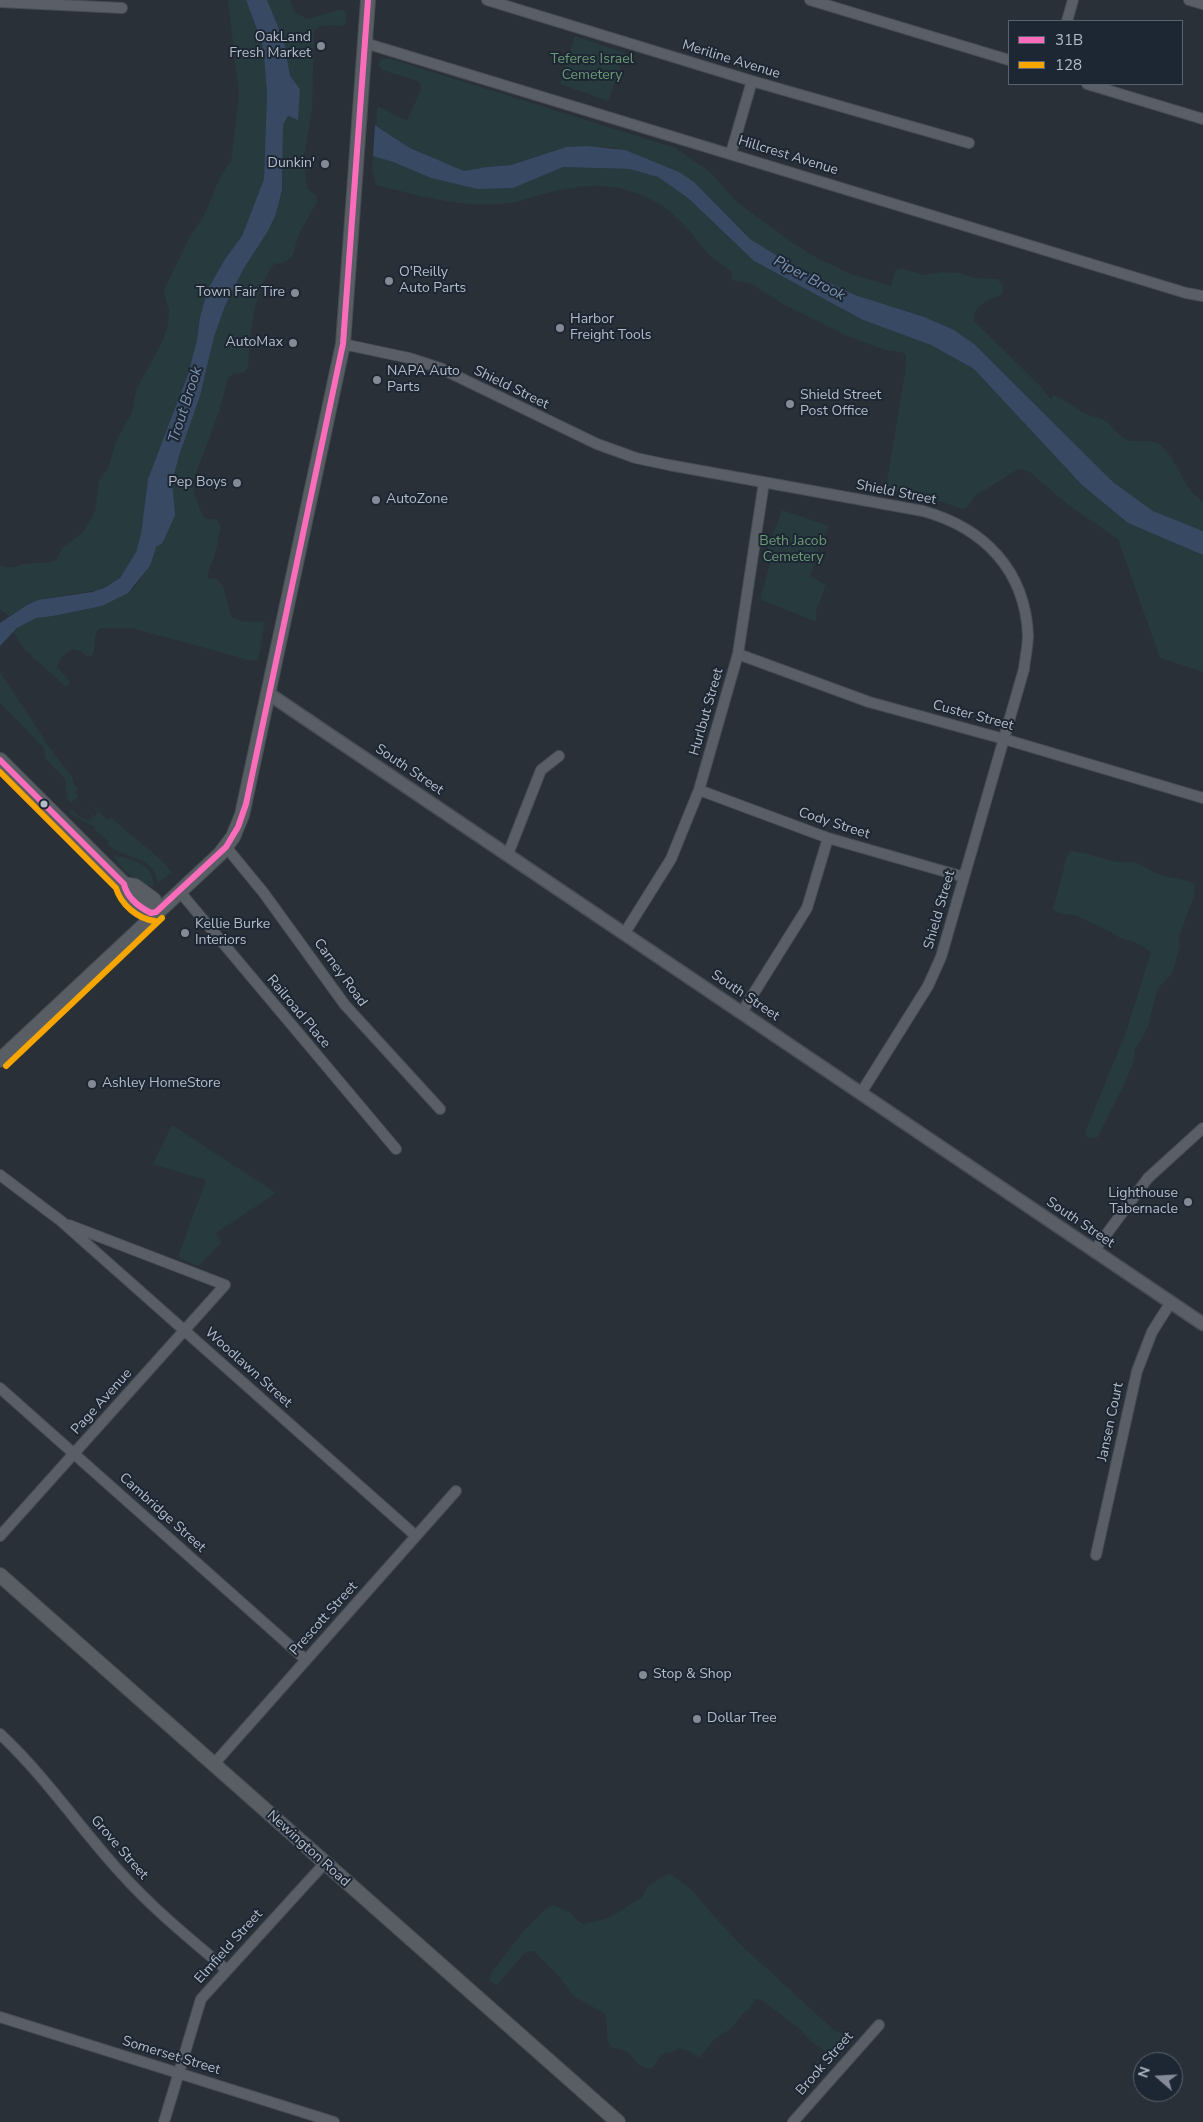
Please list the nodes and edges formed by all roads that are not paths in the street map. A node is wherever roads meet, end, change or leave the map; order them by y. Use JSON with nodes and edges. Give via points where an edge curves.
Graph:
{"nodes":[{"id":1,"x":368,"y":0,"type":"edge"},
{"id":2,"x":487,"y":0,"type":"edge"},
{"id":3,"x":810,"y":0,"type":"edge"},
{"id":4,"x":1073,"y":0,"type":"edge"},
{"id":5,"x":1191,"y":0,"type":"edge"},
{"id":6,"x":0,"y":2,"type":"edge"},
{"id":7,"x":1203,"y":4,"type":"edge"},
{"id":8,"x":122,"y":8,"type":"dead end"},
{"id":9,"x":1067,"y":20,"type":"edge"},
{"id":10,"x":365,"y":43,"type":"junction"},
{"id":11,"x":1008,"y":60,"type":"edge"},
{"id":12,"x":752,"y":81,"type":"junction"},
{"id":13,"x":1090,"y":85,"type":"edge"},
{"id":14,"x":1203,"y":119,"type":"edge"},
{"id":15,"x":969,"y":143,"type":"dead end"},
{"id":16,"x":731,"y":153,"type":"junction"},
{"id":17,"x":1203,"y":296,"type":"edge"},
{"id":18,"x":343,"y":344,"type":"junction"},
{"id":19,"x":764,"y":482,"type":"junction"},
{"id":20,"x":738,"y":654,"type":"junction"},
{"id":21,"x":269,"y":694,"type":"junction"},
{"id":22,"x":1004,"y":739,"type":"junction"},
{"id":23,"x":559,"y":756,"type":"dead end"},
{"id":24,"x":0,"y":760,"type":"edge"},
{"id":25,"x":699,"y":790,"type":"junction"},
{"id":26,"x":1203,"y":798,"type":"edge"},
{"id":27,"x":828,"y":838,"type":"junction"},
{"id":28,"x":226,"y":847,"type":"junction"},
{"id":29,"x":508,"y":854,"type":"junction"},
{"id":30,"x":964,"y":877,"type":"junction"},
{"id":31,"x":180,"y":892,"type":"junction"},
{"id":32,"x":156,"y":912,"type":"junction"},
{"id":33,"x":624,"y":934,"type":"junction"},
{"id":34,"x":742,"y":1012,"type":"junction"},
{"id":35,"x":0,"y":1060,"type":"edge"},
{"id":36,"x":861,"y":1093,"type":"junction"},
{"id":37,"x":440,"y":1109,"type":"dead end"},
{"id":38,"x":1203,"y":1128,"type":"edge"},
{"id":39,"x":396,"y":1149,"type":"dead end"},
{"id":40,"x":0,"y":1175,"type":"edge"},
{"id":41,"x":61,"y":1221,"type":"junction"},
{"id":42,"x":1094,"y":1252,"type":"junction"},
{"id":43,"x":225,"y":1285,"type":"joint"},
{"id":44,"x":1170,"y":1302,"type":"junction"},
{"id":45,"x":1203,"y":1324,"type":"edge"},
{"id":46,"x":184,"y":1330,"type":"junction"},
{"id":47,"x":0,"y":1388,"type":"edge"},
{"id":48,"x":75,"y":1454,"type":"junction"},
{"id":49,"x":456,"y":1491,"type":"dead end"},
{"id":50,"x":0,"y":1536,"type":"edge"},
{"id":51,"x":416,"y":1536,"type":"junction"},
{"id":52,"x":1096,"y":1554,"type":"dead end"},
{"id":53,"x":0,"y":1575,"type":"edge"},
{"id":54,"x":306,"y":1660,"type":"junction"},
{"id":55,"x":0,"y":1734,"type":"edge"},
{"id":56,"x":213,"y":1765,"type":"junction"},
{"id":57,"x":324,"y":1864,"type":"junction"},
{"id":58,"x":227,"y":1970,"type":"junction"},
{"id":59,"x":0,"y":2017,"type":"edge"},
{"id":60,"x":878,"y":2024,"type":"dead end"},
{"id":61,"x":179,"y":2073,"type":"junction"},
{"id":62,"x":164,"y":2122,"type":"edge"},
{"id":63,"x":334,"y":2122,"type":"edge"},
{"id":64,"x":618,"y":2122,"type":"edge"},
{"id":65,"x":793,"y":2122,"type":"edge"}],
"edges":[{"from":1,"to":10,"type":"main road"},
{"from":2,"to":12,"type":"street","name":"Meriline Avenue"},
{"from":3,"to":11,"type":"street"},
{"from":4,"to":9,"type":"street"},
{"from":5,"to":7,"type":"street"},
{"from":6,"to":8,"type":"street"},
{"from":10,"to":16,"type":"street","name":"Hillcrest Avenue"},
{"from":10,"to":18,"type":"main road"},
{"from":12,"to":15,"type":"street","name":"Meriline Avenue"},
{"from":12,"to":16,"type":"street"},
{"from":13,"to":14,"type":"street"},
{"from":16,"to":17,"type":"street","name":"Hillcrest Avenue"},
{"from":18,"to":19,"type":"street","name":"Shield Street","via":[[440,368],[585,438],[636,458]]},
{"from":18,"to":21,"type":"main road"},
{"from":19,"to":20,"type":"street","name":"Hurlbut Street"},
{"from":19,"to":22,"type":"street","name":"Shield Street","via":[[947,518],[995,551],[1024,602],[1028,636],[1024,669]]},
{"from":20,"to":22,"type":"street","name":"Custer Street","via":[[869,702]]},
{"from":20,"to":25,"type":"street","name":"Hurlbut Street"},
{"from":21,"to":28,"type":"main road","via":[[246,804]]},
{"from":21,"to":29,"type":"street","name":"South Street"},
{"from":22,"to":26,"type":"street","name":"Custer Street"},
{"from":22,"to":30,"type":"street","name":"Shield Street"},
{"from":23,"to":29,"type":"street","via":[[541,770]]},
{"from":24,"to":32,"type":"main road","via":[[124,884],[136,886],[154,900]]},
{"from":25,"to":27,"type":"street","name":"Cody Street"},
{"from":25,"to":33,"type":"street","name":"Hurlbut Street","via":[[671,859]]},
{"from":27,"to":30,"type":"street","name":"Cody Street"},
{"from":27,"to":34,"type":"street","via":[[807,908]]},
{"from":28,"to":31,"type":"main road"},
{"from":28,"to":37,"type":"street","name":"Carney Road","via":[[345,1005]]},
{"from":29,"to":33,"type":"street","name":"South Street"},
{"from":30,"to":36,"type":"street","name":"Shield Street","via":[[928,986]]},
{"from":31,"to":32,"type":"main road"},
{"from":31,"to":39,"type":"street","name":"Railroad Place"},
{"from":32,"to":35,"type":"main road"},
{"from":33,"to":34,"type":"street","name":"South Street"},
{"from":34,"to":36,"type":"street","name":"South Street"},
{"from":36,"to":42,"type":"street","name":"South Street"},
{"from":38,"to":42,"type":"street","via":[[1148,1178]]},
{"from":40,"to":41,"type":"street","name":"Woodlawn Street"},
{"from":41,"to":43,"type":"street","name":"Woodlawn Street"},
{"from":41,"to":46,"type":"street","name":"Woodlawn Street"},
{"from":42,"to":44,"type":"street","name":"South Street"},
{"from":43,"to":46,"type":"street","name":"Page Avenue"},
{"from":44,"to":45,"type":"street","name":"South Street"},
{"from":44,"to":52,"type":"street","name":"Jansen Court","via":[[1152,1332],[1136,1371]]},
{"from":46,"to":48,"type":"street","name":"Page Avenue"},
{"from":46,"to":51,"type":"street","name":"Woodlawn Street"},
{"from":47,"to":48,"type":"street","name":"Cambridge Street"},
{"from":48,"to":50,"type":"street","name":"Page Avenue"},
{"from":48,"to":54,"type":"street","name":"Cambridge Street"},
{"from":49,"to":51,"type":"street","name":"Prescott Street"},
{"from":51,"to":54,"type":"street","name":"Prescott Street"},
{"from":53,"to":56,"type":"main road","name":"Newington Road"},
{"from":54,"to":56,"type":"street","name":"Prescott Street"},
{"from":55,"to":58,"type":"street","name":"Grove Street","via":[[24,1757],[121,1873]]},
{"from":56,"to":57,"type":"main road","name":"Newington Road"},
{"from":57,"to":58,"type":"street","name":"Elmfield Street"},
{"from":57,"to":64,"type":"main road","name":"Newington Road"},
{"from":58,"to":61,"type":"street","name":"Elmfield Street","via":[[201,1999]]},
{"from":59,"to":61,"type":"street","name":"Somerset Street"},
{"from":60,"to":65,"type":"street","name":"Brook Street"},
{"from":61,"to":62,"type":"street","name":"Elmfield Street"},
{"from":61,"to":63,"type":"street","name":"Somerset Street"}]}
